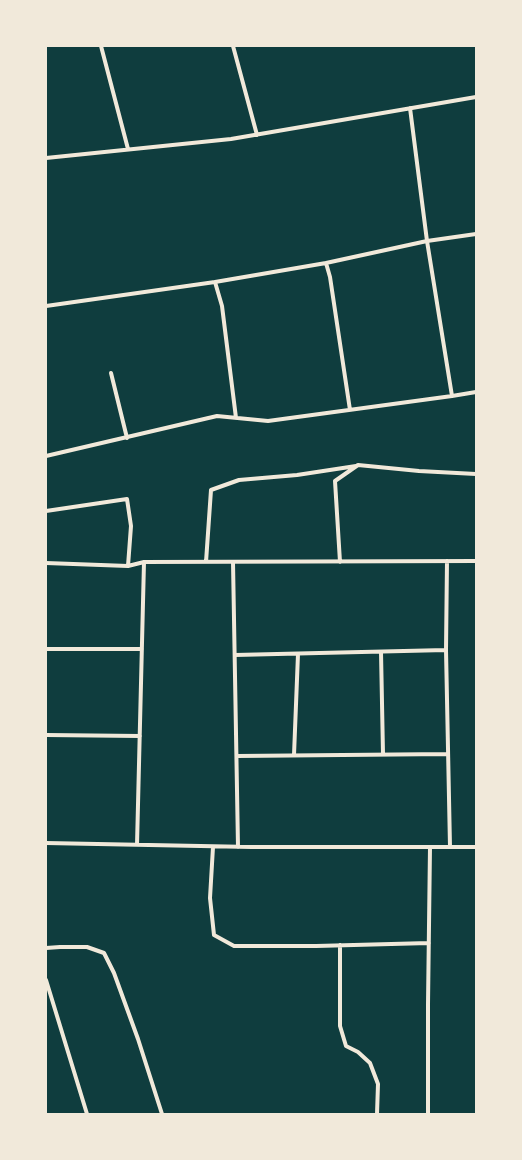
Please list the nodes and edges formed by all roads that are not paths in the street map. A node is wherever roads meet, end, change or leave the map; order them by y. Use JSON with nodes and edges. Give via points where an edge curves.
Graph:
{"nodes":[{"id":1,"x":101,"y":46,"type":"edge"},
{"id":2,"x":233,"y":46,"type":"edge"},
{"id":3,"x":476,"y":97,"type":"edge"},
{"id":4,"x":410,"y":108,"type":"junction"},
{"id":5,"x":257,"y":135,"type":"junction"},
{"id":6,"x":128,"y":150,"type":"junction"},
{"id":7,"x":46,"y":158,"type":"edge"},
{"id":8,"x":476,"y":234,"type":"edge"},
{"id":9,"x":427,"y":240,"type":"junction"},
{"id":10,"x":326,"y":263,"type":"junction"},
{"id":11,"x":215,"y":282,"type":"junction"},
{"id":12,"x":46,"y":306,"type":"edge"},
{"id":13,"x":111,"y":374,"type":"dead end"},
{"id":14,"x":476,"y":392,"type":"edge"},
{"id":15,"x":452,"y":396,"type":"junction"},
{"id":16,"x":350,"y":410,"type":"junction"},
{"id":17,"x":236,"y":418,"type":"junction"},
{"id":18,"x":127,"y":438,"type":"junction"},
{"id":19,"x":46,"y":456,"type":"edge"},
{"id":20,"x":358,"y":466,"type":"junction"},
{"id":21,"x":476,"y":474,"type":"edge"},
{"id":22,"x":46,"y":511,"type":"edge"},
{"id":23,"x":476,"y":560,"type":"edge"},
{"id":24,"x":447,"y":561,"type":"junction"},
{"id":25,"x":144,"y":562,"type":"junction"},
{"id":26,"x":206,"y":562,"type":"junction"},
{"id":27,"x":234,"y":562,"type":"junction"},
{"id":28,"x":340,"y":562,"type":"junction"},
{"id":29,"x":46,"y":563,"type":"edge"},
{"id":30,"x":128,"y":566,"type":"junction"},
{"id":31,"x":46,"y":649,"type":"edge"},
{"id":32,"x":142,"y":650,"type":"junction"},
{"id":33,"x":446,"y":650,"type":"junction"},
{"id":34,"x":380,"y":652,"type":"junction"},
{"id":35,"x":298,"y":654,"type":"junction"},
{"id":36,"x":235,"y":655,"type":"junction"},
{"id":37,"x":46,"y":735,"type":"edge"},
{"id":38,"x":140,"y":736,"type":"junction"},
{"id":39,"x":383,"y":754,"type":"junction"},
{"id":40,"x":448,"y":754,"type":"junction"},
{"id":41,"x":294,"y":755,"type":"junction"},
{"id":42,"x":237,"y":756,"type":"junction"},
{"id":43,"x":46,"y":843,"type":"edge"},
{"id":44,"x":137,"y":845,"type":"junction"},
{"id":45,"x":213,"y":847,"type":"junction"},
{"id":46,"x":238,"y":847,"type":"junction"},
{"id":47,"x":430,"y":847,"type":"junction"},
{"id":48,"x":450,"y":847,"type":"junction"},
{"id":49,"x":476,"y":847,"type":"edge"},
{"id":50,"x":429,"y":943,"type":"junction"},
{"id":51,"x":340,"y":945,"type":"junction"},
{"id":52,"x":46,"y":948,"type":"edge"},
{"id":53,"x":46,"y":980,"type":"edge"},
{"id":54,"x":48,"y":990,"type":"edge"},
{"id":55,"x":87,"y":1114,"type":"edge"},
{"id":56,"x":162,"y":1114,"type":"edge"},
{"id":57,"x":377,"y":1114,"type":"edge"},
{"id":58,"x":428,"y":1114,"type":"edge"}],
"edges":[{"from":1,"to":6,"type":"street"},
{"from":2,"to":5,"type":"street"},
{"from":3,"to":4,"type":"street"},
{"from":4,"to":5,"type":"street"},
{"from":4,"to":9,"type":"street"},
{"from":5,"to":6,"type":"street"},
{"from":6,"to":7,"type":"street"},
{"from":8,"to":9,"type":"street"},
{"from":9,"to":10,"type":"street"},
{"from":9,"to":15,"type":"street"},
{"from":10,"to":11,"type":"street"},
{"from":10,"to":16,"type":"street"},
{"from":11,"to":12,"type":"street"},
{"from":11,"to":17,"type":"street","via":[[222,306]]},
{"from":13,"to":18,"type":"street"},
{"from":14,"to":15,"type":"street"},
{"from":15,"to":16,"type":"street"},
{"from":16,"to":17,"type":"street","via":[[268,421]]},
{"from":17,"to":18,"type":"street","via":[[218,416]]},
{"from":18,"to":19,"type":"street"},
{"from":20,"to":21,"type":"street"},
{"from":20,"to":26,"type":"street","via":[[239,480],[211,490]]},
{"from":20,"to":28,"type":"street","via":[[335,481]]},
{"from":22,"to":30,"type":"street","via":[[127,499],[130,526]]},
{"from":23,"to":24,"type":"street"},
{"from":24,"to":28,"type":"street"},
{"from":24,"to":33,"type":"street"},
{"from":25,"to":26,"type":"street"},
{"from":25,"to":30,"type":"street"},
{"from":25,"to":32,"type":"street"},
{"from":26,"to":27,"type":"street"},
{"from":27,"to":28,"type":"street"},
{"from":27,"to":36,"type":"street"},
{"from":29,"to":30,"type":"street"},
{"from":31,"to":32,"type":"street"},
{"from":32,"to":38,"type":"street"},
{"from":33,"to":34,"type":"street"},
{"from":33,"to":40,"type":"street"},
{"from":34,"to":35,"type":"street"},
{"from":34,"to":39,"type":"street"},
{"from":35,"to":36,"type":"street"},
{"from":35,"to":41,"type":"street"},
{"from":36,"to":42,"type":"street"},
{"from":37,"to":38,"type":"street"},
{"from":38,"to":44,"type":"street"},
{"from":39,"to":40,"type":"street"},
{"from":39,"to":41,"type":"street"},
{"from":40,"to":48,"type":"street"},
{"from":41,"to":42,"type":"street"},
{"from":42,"to":46,"type":"street"},
{"from":43,"to":44,"type":"street"},
{"from":44,"to":45,"type":"street"},
{"from":45,"to":46,"type":"street"},
{"from":45,"to":51,"type":"street","via":[[210,898],[214,934],[234,946]]},
{"from":46,"to":47,"type":"street"},
{"from":47,"to":48,"type":"street"},
{"from":47,"to":50,"type":"street"},
{"from":48,"to":49,"type":"street"},
{"from":50,"to":51,"type":"street"},
{"from":50,"to":58,"type":"street"},
{"from":51,"to":57,"type":"street","via":[[340,1026],[346,1046],[358,1052],[370,1063],[378,1084]]},
{"from":52,"to":56,"type":"street","via":[[87,948],[104,953],[138,1039]]},
{"from":53,"to":54,"type":"street"},
{"from":54,"to":55,"type":"street"}]}
